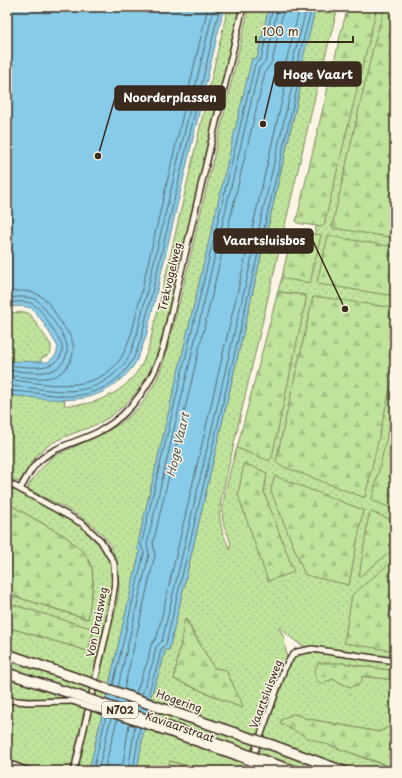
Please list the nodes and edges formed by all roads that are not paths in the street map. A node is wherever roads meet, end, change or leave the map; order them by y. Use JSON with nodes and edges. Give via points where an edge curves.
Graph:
{"nodes":[{"id":1,"x":243,"y":7,"type":"edge"},
{"id":2,"x":7,"y":482,"type":"edge"},
{"id":3,"x":20,"y":488,"type":"junction"},
{"id":4,"x":7,"y":654,"type":"edge"},
{"id":5,"x":395,"y":661,"type":"edge"},
{"id":6,"x":7,"y":673,"type":"edge"},
{"id":7,"x":74,"y":698,"type":"junction"},
{"id":8,"x":7,"y":700,"type":"edge"},
{"id":9,"x":9,"y":764,"type":"edge"},
{"id":10,"x":264,"y":764,"type":"junction"},
{"id":11,"x":9,"y":771,"type":"edge"},
{"id":12,"x":30,"y":771,"type":"edge"},
{"id":13,"x":74,"y":771,"type":"edge"},
{"id":14,"x":248,"y":771,"type":"edge"},
{"id":15,"x":274,"y":771,"type":"edge"},
{"id":16,"x":295,"y":771,"type":"edge"},
{"id":17,"x":343,"y":771,"type":"edge"}],
"edges":[{"from":1,"to":3,"type":"street","name":"Trekvogelweg","via":[[158,365],[136,401],[120,417],[102,430],[49,453],[35,465]]},
{"from":2,"to":3,"type":"street","name":"Von Draisweg"},
{"from":3,"to":13,"type":"street","name":"Von Draisweg","via":[[83,524],[101,541],[114,564],[115,584],[109,621]]},
{"from":4,"to":17,"type":"highway","name":"Hogering","number":"N702","bridge":true},
{"from":5,"to":14,"type":"street","name":"Vaartsluisweg","via":[[312,649],[297,652],[284,669]]},
{"from":6,"to":7,"type":"highway","number":"N702"},
{"from":7,"to":8,"type":"street","via":[[28,702]]},
{"from":7,"to":10,"type":"highway","number":"N702","bridge":true},
{"from":9,"to":11,"type":"street"},
{"from":9,"to":12,"type":"street"},
{"from":10,"to":15,"type":"street"},
{"from":10,"to":16,"type":"highway","number":"N702"}]}
